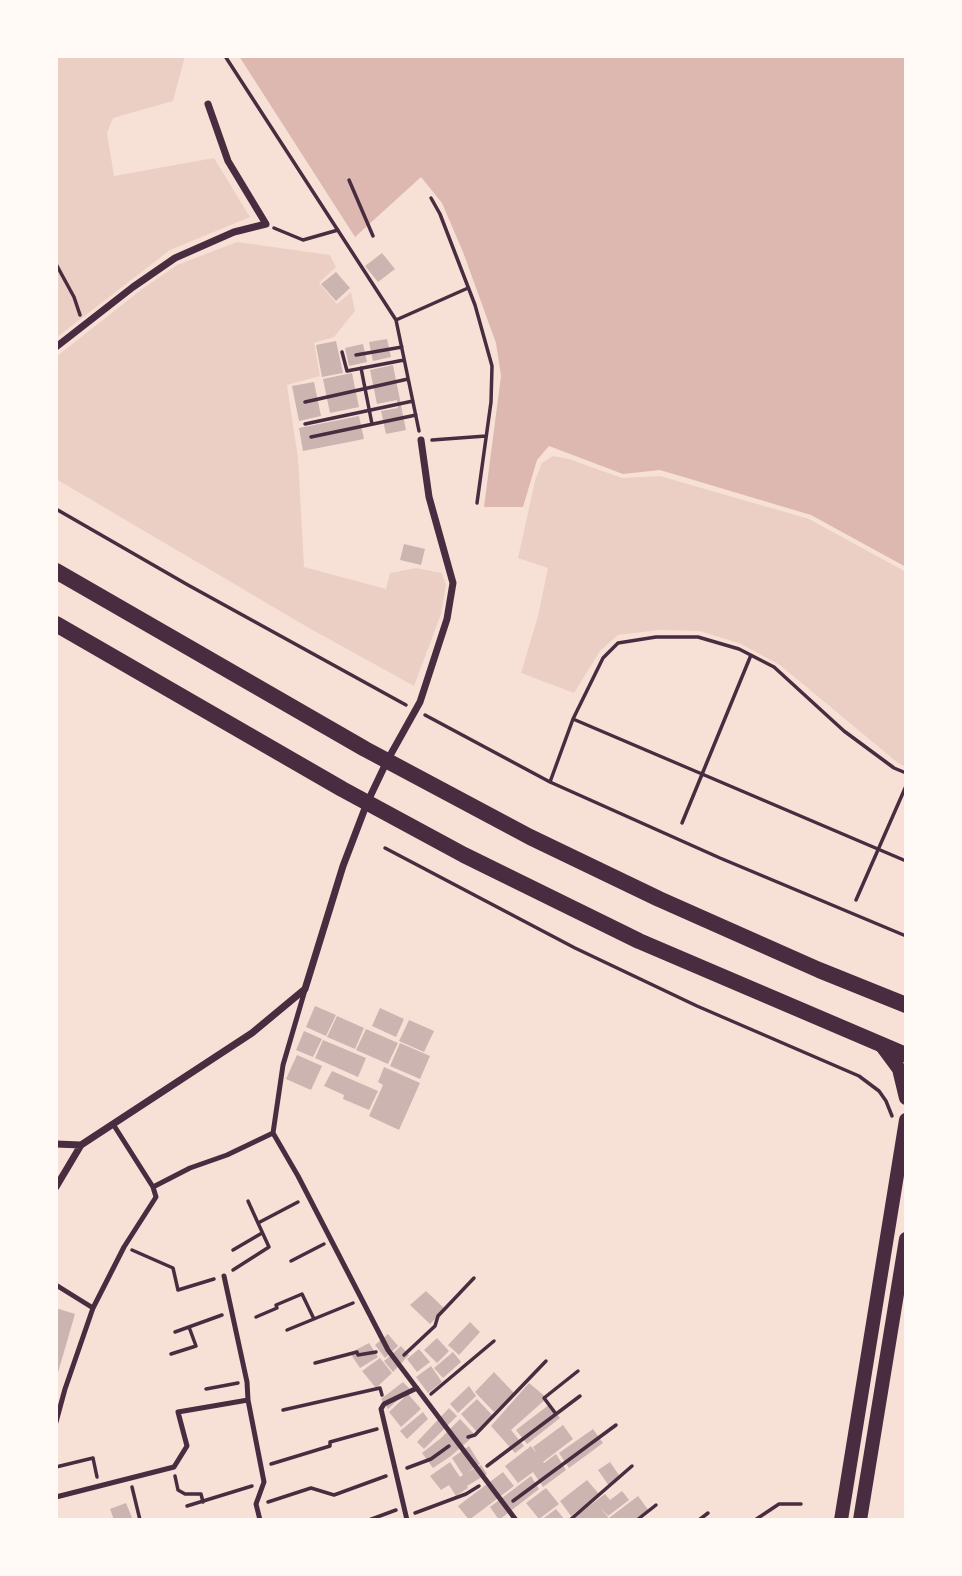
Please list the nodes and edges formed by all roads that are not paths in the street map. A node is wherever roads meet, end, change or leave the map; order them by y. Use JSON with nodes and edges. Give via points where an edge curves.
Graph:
{"nodes":[{"id":1,"x":208,"y":104,"type":"dead end"},
{"id":2,"x":56,"y":347,"type":"edge"},
{"id":3,"x":421,"y":440,"type":"road end"},
{"id":4,"x":56,"y":571,"type":"edge"},
{"id":5,"x":56,"y":624,"type":"edge"},
{"id":6,"x":387,"y":761,"type":"junction"},
{"id":7,"x":367,"y":803,"type":"junction"},
{"id":8,"x":305,"y":989,"type":"junction"},
{"id":9,"x":904,"y":1004,"type":"edge"},
{"id":10,"x":906,"y":1040,"type":"edge"},
{"id":11,"x":882,"y":1046,"type":"junction"},
{"id":12,"x":906,"y":1055,"type":"edge"},
{"id":13,"x":906,"y":1098,"type":"edge"},
{"id":14,"x":900,"y":1122,"type":"edge"},
{"id":15,"x":113,"y":1124,"type":"junction"},
{"id":16,"x":273,"y":1133,"type":"junction"},
{"id":17,"x":56,"y":1144,"type":"edge"},
{"id":18,"x":81,"y":1145,"type":"junction"},
{"id":19,"x":56,"y":1187,"type":"edge"},
{"id":20,"x":153,"y":1187,"type":"junction"},
{"id":21,"x":906,"y":1239,"type":"edge"},
{"id":22,"x":224,"y":1276,"type":"road end"},
{"id":23,"x":56,"y":1285,"type":"edge"},
{"id":24,"x":93,"y":1308,"type":"junction"},
{"id":25,"x":417,"y":1388,"type":"junction"},
{"id":26,"x":248,"y":1401,"type":"junction"},
{"id":27,"x":56,"y":1422,"type":"edge"},
{"id":28,"x":56,"y":1497,"type":"edge"},
{"id":29,"x":407,"y":1518,"type":"edge"},
{"id":30,"x":260,"y":1520,"type":"edge"},
{"id":31,"x":516,"y":1520,"type":"edge"},
{"id":32,"x":841,"y":1520,"type":"edge"},
{"id":33,"x":860,"y":1520,"type":"edge"}],
"edges":[{"from":1,"to":2,"type":"street","via":[[228,161],[266,224],[234,232],[175,258]]},
{"from":3,"to":6,"type":"street","via":[[429,497],[453,583],[447,619],[416,710]]},
{"from":4,"to":6,"type":"main road"},
{"from":5,"to":7,"type":"main road"},
{"from":6,"to":7,"type":"street"},
{"from":6,"to":9,"type":"main road","via":[[659,899]]},
{"from":7,"to":8,"type":"street"},
{"from":7,"to":11,"type":"main road","via":[[639,941]]},
{"from":8,"to":15,"type":"street","via":[[252,1033]]},
{"from":8,"to":16,"type":"lane","via":[[282,1065]]},
{"from":10,"to":11,"type":"main road","via":[[897,1046]]},
{"from":11,"to":12,"type":"main road"},
{"from":11,"to":13,"type":"main road","via":[[899,1069]]},
{"from":14,"to":32,"type":"main road"},
{"from":15,"to":18,"type":"street"},
{"from":15,"to":20,"type":"lane"},
{"from":16,"to":20,"type":"lane"},
{"from":16,"to":25,"type":"lane","via":[[388,1350]]},
{"from":17,"to":18,"type":"street"},
{"from":18,"to":19,"type":"street"},
{"from":20,"to":24,"type":"lane","via":[[156,1197]]},
{"from":21,"to":33,"type":"main road"},
{"from":22,"to":26,"type":"lane"},
{"from":23,"to":24,"type":"lane"},
{"from":24,"to":27,"type":"lane"},
{"from":25,"to":29,"type":"lane","via":[[381,1409]]},
{"from":25,"to":31,"type":"lane"},
{"from":26,"to":28,"type":"lane","via":[[178,1412],[187,1446],[174,1467]]},
{"from":26,"to":30,"type":"lane","via":[[264,1482],[256,1504]]}]}
